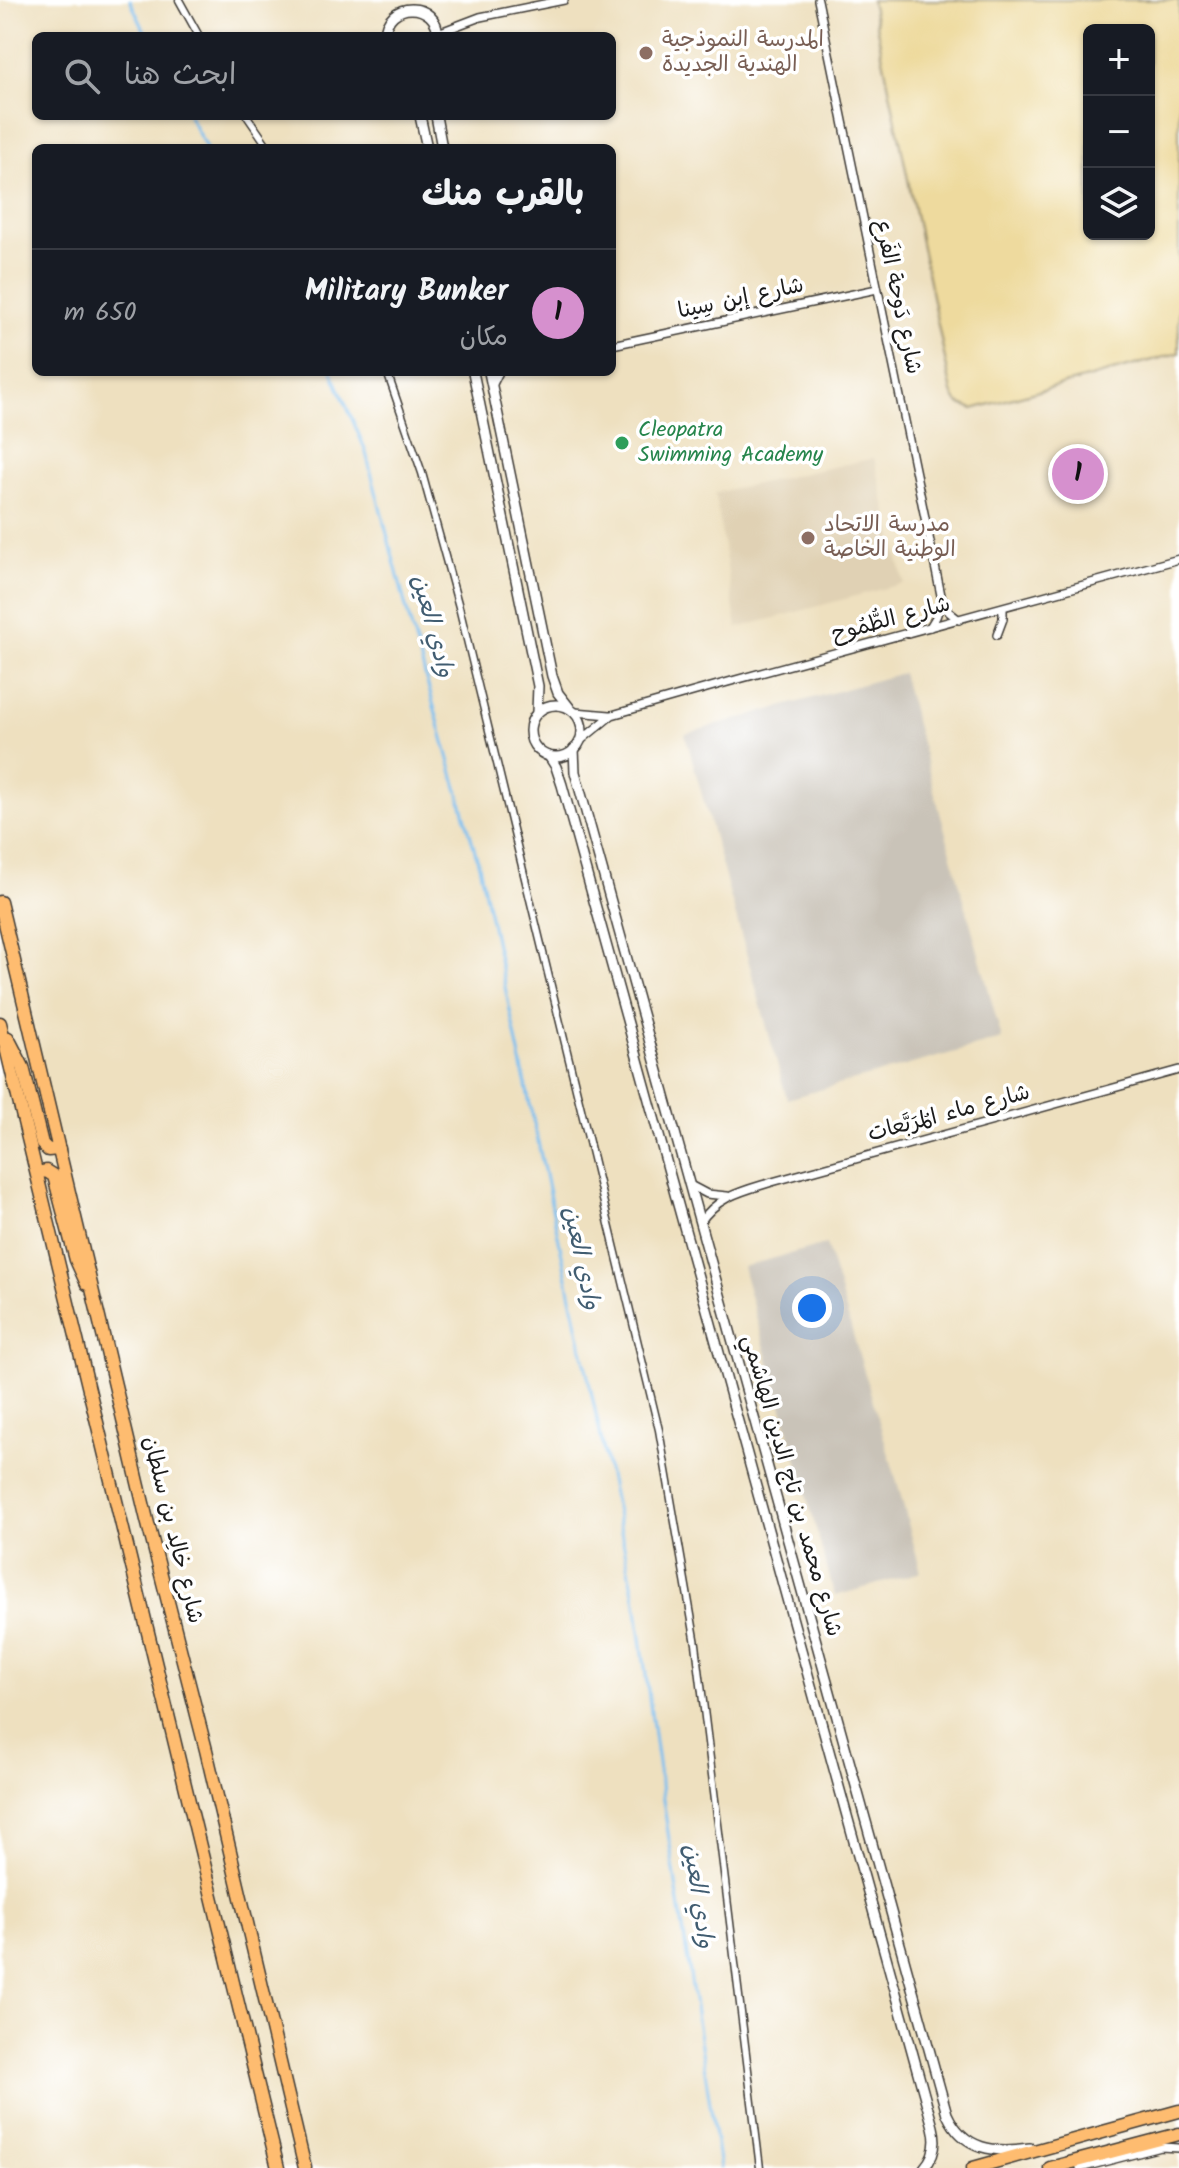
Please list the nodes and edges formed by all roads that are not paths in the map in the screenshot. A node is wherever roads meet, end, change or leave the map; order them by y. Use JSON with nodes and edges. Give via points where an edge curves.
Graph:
{"nodes":[{"id":1,"x":179,"y":0,"type":"edge"},
{"id":2,"x":564,"y":0,"type":"edge"},
{"id":3,"x":818,"y":0,"type":"edge"},
{"id":4,"x":418,"y":4,"type":"edge"},
{"id":5,"x":197,"y":32,"type":"edge"},
{"id":6,"x":385,"y":32,"type":"edge"},
{"id":7,"x":438,"y":32,"type":"edge"},
{"id":8,"x":443,"y":32,"type":"edge"},
{"id":9,"x":250,"y":120,"type":"edge"},
{"id":10,"x":421,"y":120,"type":"edge"},
{"id":11,"x":437,"y":120,"type":"edge"},
{"id":12,"x":266,"y":144,"type":"edge"},
{"id":13,"x":426,"y":144,"type":"edge"},
{"id":14,"x":441,"y":144,"type":"edge"},
{"id":15,"x":877,"y":289,"type":"junction"},
{"id":16,"x":616,"y":344,"type":"edge"},
{"id":17,"x":388,"y":376,"type":"edge"},
{"id":18,"x":474,"y":376,"type":"edge"},
{"id":19,"x":490,"y":376,"type":"edge"},
{"id":20,"x":497,"y":376,"type":"edge"},
{"id":21,"x":492,"y":386,"type":"junction"},
{"id":22,"x":1179,"y":559,"type":"edge"},
{"id":23,"x":942,"y":600,"type":"junction"},
{"id":24,"x":1003,"y":608,"type":"junction"},
{"id":25,"x":959,"y":620,"type":"junction"},
{"id":26,"x":930,"y":628,"type":"junction"},
{"id":27,"x":997,"y":635,"type":"dead end"},
{"id":28,"x":572,"y":710,"type":"junction"},
{"id":29,"x":537,"y":712,"type":"junction"},
{"id":30,"x":612,"y":715,"type":"junction"},
{"id":31,"x":577,"y":746,"type":"junction"},
{"id":32,"x":549,"y":756,"type":"junction"},
{"id":33,"x":0,"y":902,"type":"edge"},
{"id":34,"x":1,"y":1026,"type":"edge"},
{"id":35,"x":1179,"y":1070,"type":"edge"},
{"id":36,"x":59,"y":1149,"type":"junction"},
{"id":37,"x":37,"y":1173,"type":"junction"},
{"id":38,"x":688,"y":1183,"type":"junction"},
{"id":39,"x":729,"y":1195,"type":"junction"},
{"id":40,"x":700,"y":1223,"type":"junction"},
{"id":41,"x":94,"y":1293,"type":"junction"},
{"id":42,"x":867,"y":1889,"type":"junction"},
{"id":43,"x":898,"y":1938,"type":"junction"},
{"id":44,"x":1179,"y":2111,"type":"edge"},
{"id":45,"x":1179,"y":2134,"type":"edge"},
{"id":46,"x":1053,"y":2145,"type":"junction"},
{"id":47,"x":1179,"y":2148,"type":"edge"},
{"id":48,"x":277,"y":2166,"type":"edge"},
{"id":49,"x":305,"y":2168,"type":"edge"},
{"id":50,"x":760,"y":2168,"type":"edge"},
{"id":51,"x":924,"y":2168,"type":"edge"},
{"id":52,"x":973,"y":2168,"type":"edge"},
{"id":53,"x":1050,"y":2168,"type":"edge"},
{"id":54,"x":1080,"y":2168,"type":"edge"}],
"edges":[{"from":1,"to":5,"type":"street"},
{"from":2,"to":8,"type":"street","via":[[480,17]]},
{"from":3,"to":15,"type":"street","name":"شارع دَوحة الفَرع"},
{"from":4,"to":6,"type":"street","via":[[393,9]]},
{"from":4,"to":7,"type":"street","via":[[432,14]]},
{"from":9,"to":12,"type":"street"},
{"from":10,"to":13,"type":"street"},
{"from":11,"to":14,"type":"street"},
{"from":15,"to":16,"type":"street","name":"شارع إبن سِينا"},
{"from":15,"to":23,"type":"street","name":"شارع دَوحة الفَرع"},
{"from":17,"to":50,"type":"street","via":[[459,607],[659,1430],[696,1644]]},
{"from":18,"to":29,"type":"street","via":[[538,686]]},
{"from":19,"to":21,"type":"street"},
{"from":20,"to":21,"type":"street"},
{"from":21,"to":28,"type":"street","via":[[552,676]]},
{"from":22,"to":24,"type":"street","name":"شارع الطُّمُوح"},
{"from":23,"to":25,"type":"street","name":"شارع دَوحة الفَرع"},
{"from":23,"to":26,"type":"street"},
{"from":24,"to":25,"type":"street","name":"شارع الطُّمُوح"},
{"from":24,"to":27,"type":"street"},
{"from":25,"to":26,"type":"street","name":"شارع الطُّمُوح"},
{"from":26,"to":30,"type":"street","name":"شارع الطُّمُوح"},
{"from":28,"to":29,"type":"street","via":[[549,705]]},
{"from":28,"to":30,"type":"street","name":"شارع الطُّمُوح"},
{"from":28,"to":31,"type":"street","via":[[582,726]]},
{"from":29,"to":32,"type":"street","via":[[529,734],[538,750]]},
{"from":30,"to":31,"type":"street","name":"شارع الطُّمُوح"},
{"from":31,"to":32,"type":"street","via":[[565,755]]},
{"from":31,"to":38,"type":"street","name":"شارع محمد بن تاج الدين الهاشمي","via":[[575,772]]},
{"from":32,"to":42,"type":"street","name":"شارع محمد بن تاج الدين الهاشمي","via":[[561,778]]},
{"from":33,"to":36,"type":"main road","name":"شارع خالِد بن سلطان"},
{"from":34,"to":36,"type":"main road","via":[[23,1067],[42,1144],[48,1150]]},
{"from":34,"to":37,"type":"main road"},
{"from":35,"to":39,"type":"street","name":"شارع ماء المُرَبَّعات"},
{"from":36,"to":41,"type":"main road","name":"شارع خالِد بن سلطان"},
{"from":37,"to":41,"type":"main road","via":[[54,1176],[79,1269]]},
{"from":37,"to":48,"type":"main road"},
{"from":38,"to":39,"type":"street","via":[[707,1194]]},
{"from":38,"to":40,"type":"street","name":"شارع محمد بن تاج الدين الهاشمي"},
{"from":39,"to":40,"type":"street","name":"شارع ماء المُرَبَّعات"},
{"from":40,"to":43,"type":"street","name":"شارع محمد بن تاج الدين الهاشمي"},
{"from":41,"to":49,"type":"main road","name":"شارع خالِد بن سلطان"},
{"from":42,"to":43,"type":"street","via":[[890,1948],[896,1947]]},
{"from":42,"to":51,"type":"street","name":"شارع محمد بن تاج الدين الهاشمي","via":[[935,2136],[933,2155]]},
{"from":43,"to":46,"type":"street","name":"شارع محمد بن تاج الدين الهاشمي","via":[[953,2127],[988,2150]]},
{"from":44,"to":46,"type":"main road"},
{"from":45,"to":53,"type":"main road"},
{"from":46,"to":52,"type":"main road"},
{"from":47,"to":54,"type":"street","via":[[1161,2147]]}]}
